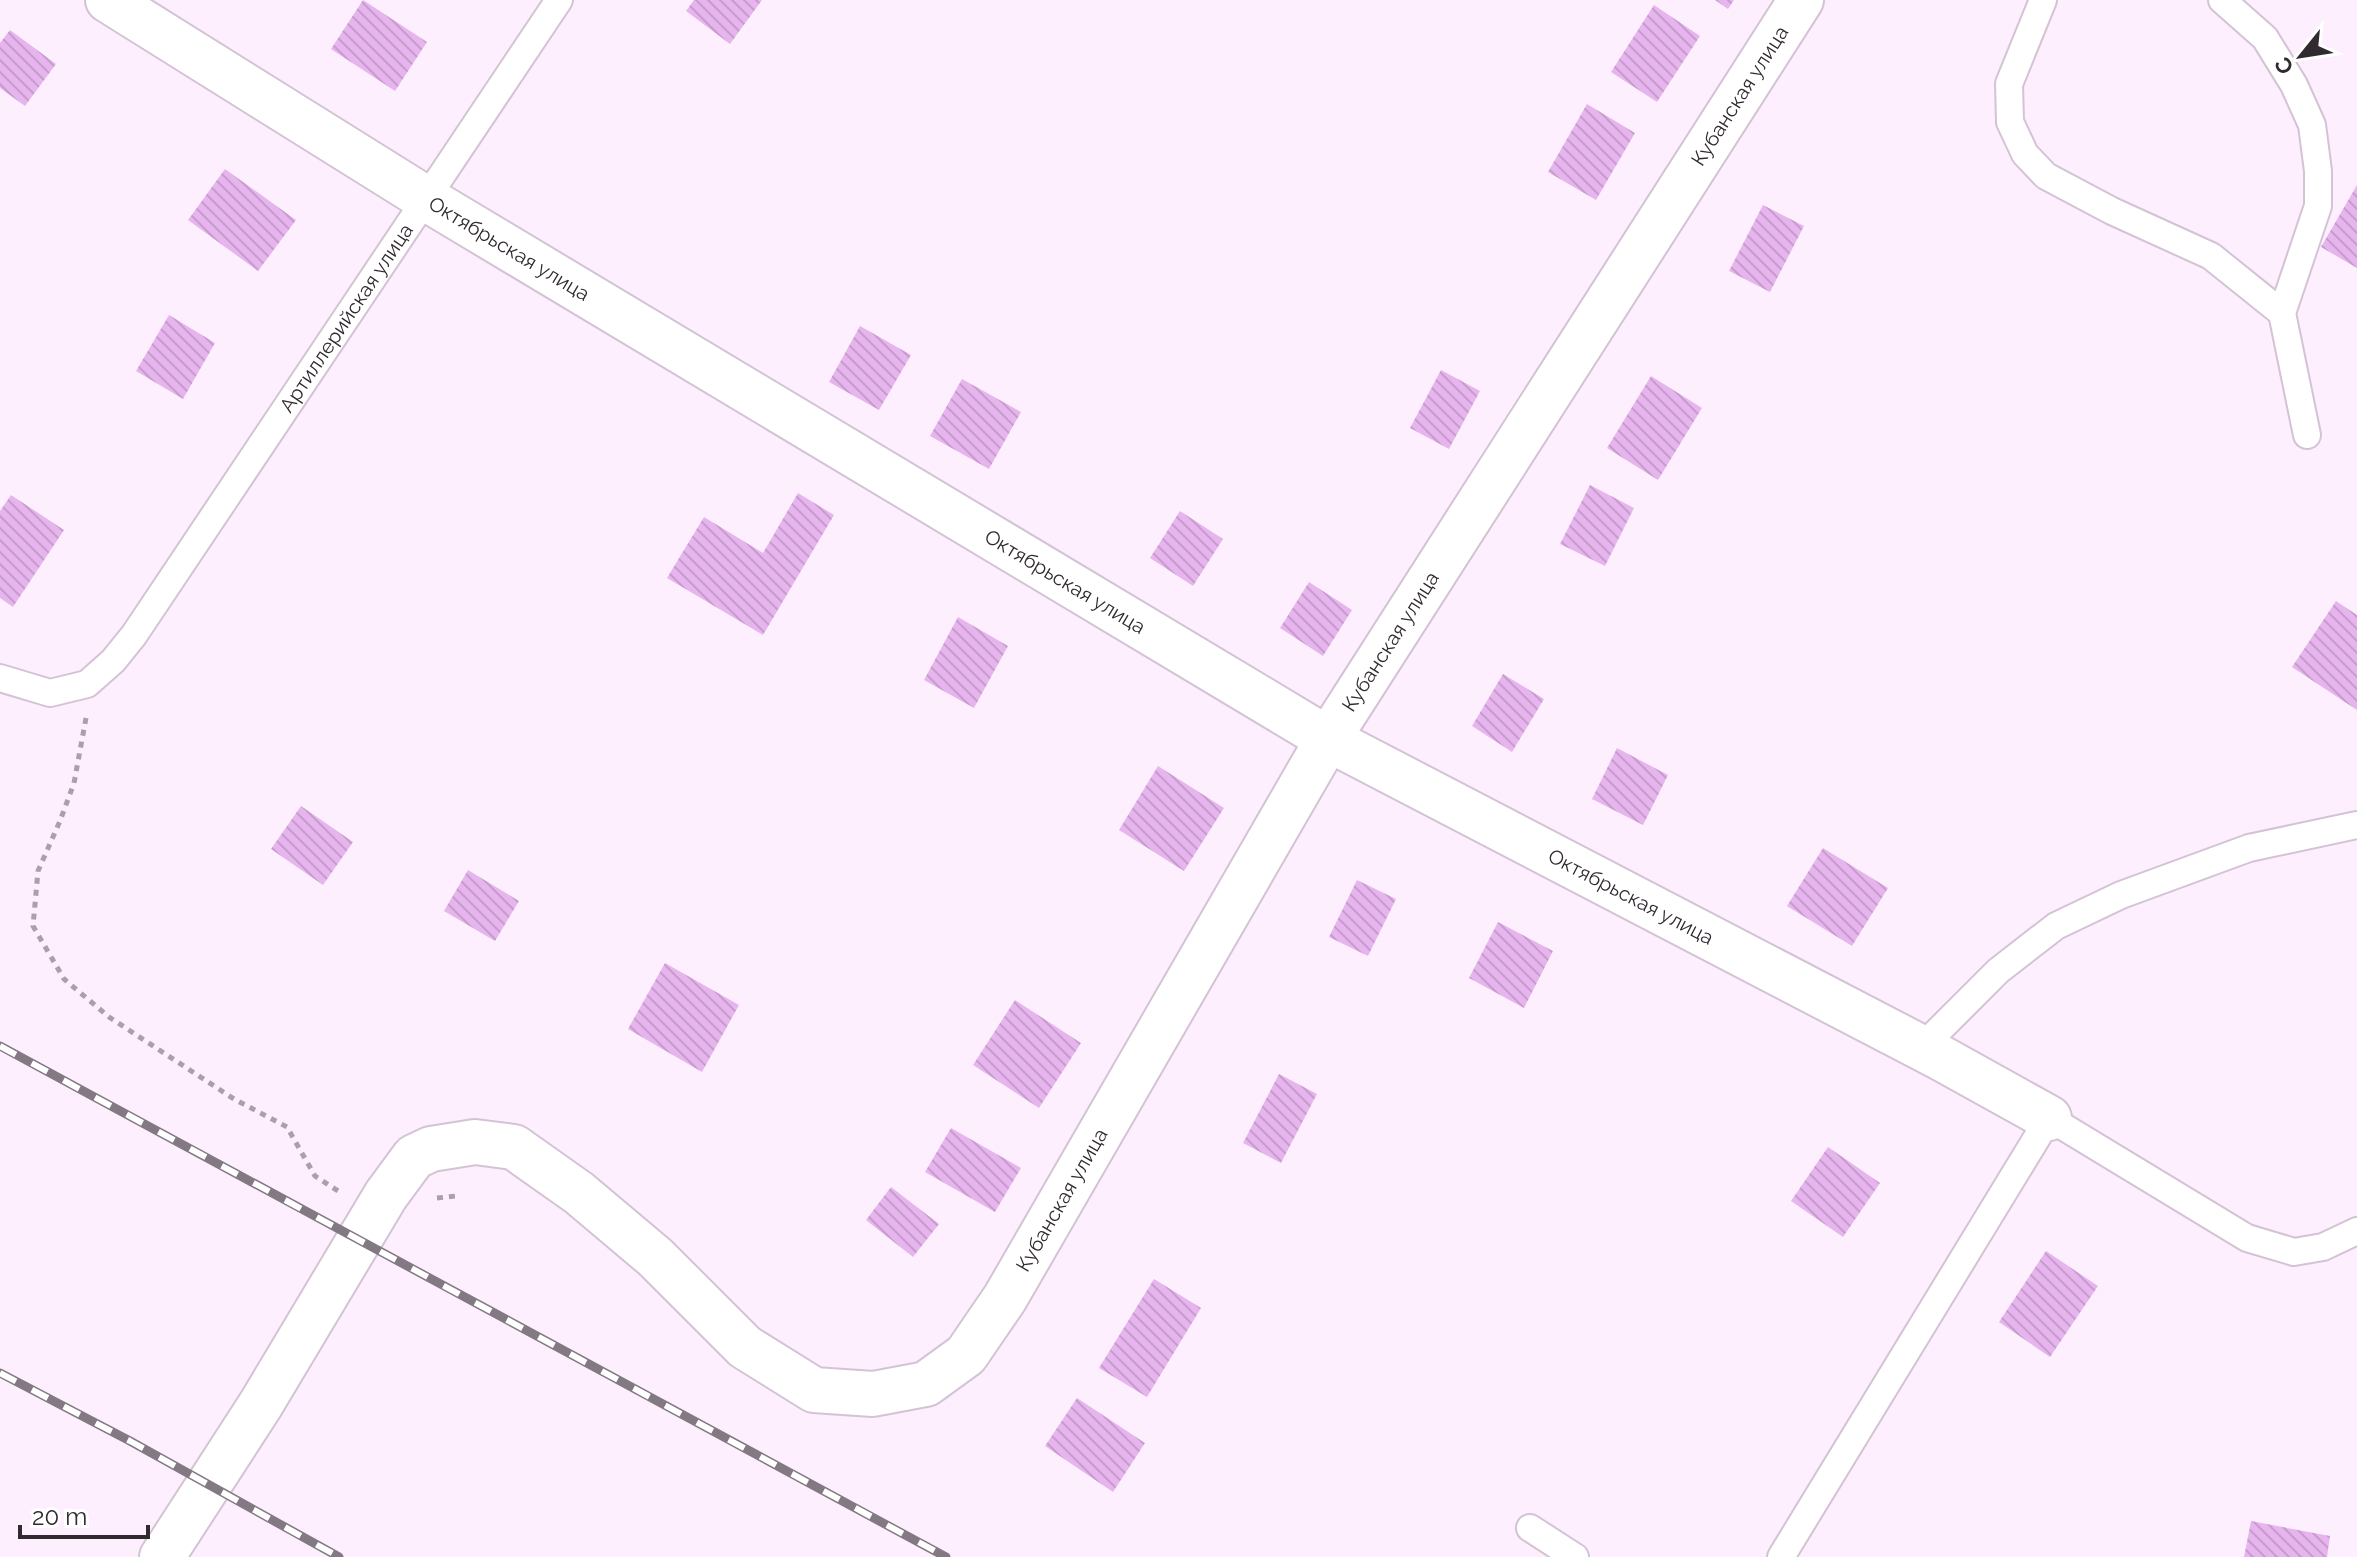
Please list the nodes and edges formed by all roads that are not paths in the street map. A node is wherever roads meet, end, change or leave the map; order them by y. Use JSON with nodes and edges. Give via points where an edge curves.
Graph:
{"nodes":[{"id":1,"x":108,"y":0,"type":"edge"},
{"id":2,"x":559,"y":0,"type":"edge"},
{"id":3,"x":1801,"y":0,"type":"edge"},
{"id":4,"x":2043,"y":0,"type":"edge"},
{"id":5,"x":2222,"y":0,"type":"edge"},
{"id":6,"x":425,"y":198,"type":"junction"},
{"id":7,"x":2282,"y":313,"type":"junction"},
{"id":8,"x":2307,"y":435,"type":"dead end"},
{"id":9,"x":0,"y":678,"type":"edge"},
{"id":10,"x":1328,"y":739,"type":"junction"},
{"id":11,"x":2357,"y":825,"type":"edge"},
{"id":12,"x":1921,"y":1048,"type":"junction"},
{"id":13,"x":2049,"y":1118,"type":"junction"},
{"id":14,"x":2357,"y":1231,"type":"edge"},
{"id":15,"x":1530,"y":1528,"type":"dead end"},
{"id":16,"x":162,"y":1557,"type":"edge"},
{"id":17,"x":1575,"y":1557,"type":"edge"},
{"id":18,"x":1781,"y":1557,"type":"edge"}],
"edges":[{"from":1,"to":6,"type":"street","name":"Октябрьская улица"},
{"from":2,"to":6,"type":"lane","name":"Артиллерийская улица"},
{"from":3,"to":10,"type":"street","name":"Кубанская улица"},
{"from":4,"to":7,"type":"lane","via":[[2009,84],[2010,122],[2025,154],[2046,176],[2211,256]]},
{"from":5,"to":7,"type":"lane","via":[[2265,38],[2312,125],[2318,206]]},
{"from":6,"to":9,"type":"lane","name":"Артиллерийская улица","via":[[113,661],[87,684],[50,693]]},
{"from":6,"to":10,"type":"street","name":"Октябрьская улица"},
{"from":7,"to":8,"type":"lane"},
{"from":10,"to":12,"type":"street","name":"Октябрьская улица"},
{"from":10,"to":16,"type":"street","name":"Кубанская улица","via":[[1005,1298],[966,1355],[926,1384],[873,1394],[814,1390],[745,1347],[655,1257],[514,1147],[475,1142],[431,1149],[402,1171]]},
{"from":11,"to":12,"type":"lane","via":[[2249,848],[2121,895],[2056,926],[1998,971]]},
{"from":12,"to":13,"type":"street","name":"Октябрьская улица"},
{"from":13,"to":14,"type":"lane","via":[[2247,1238],[2294,1252],[2323,1247]]},
{"from":13,"to":18,"type":"lane"},
{"from":15,"to":17,"type":"lane"}]}
